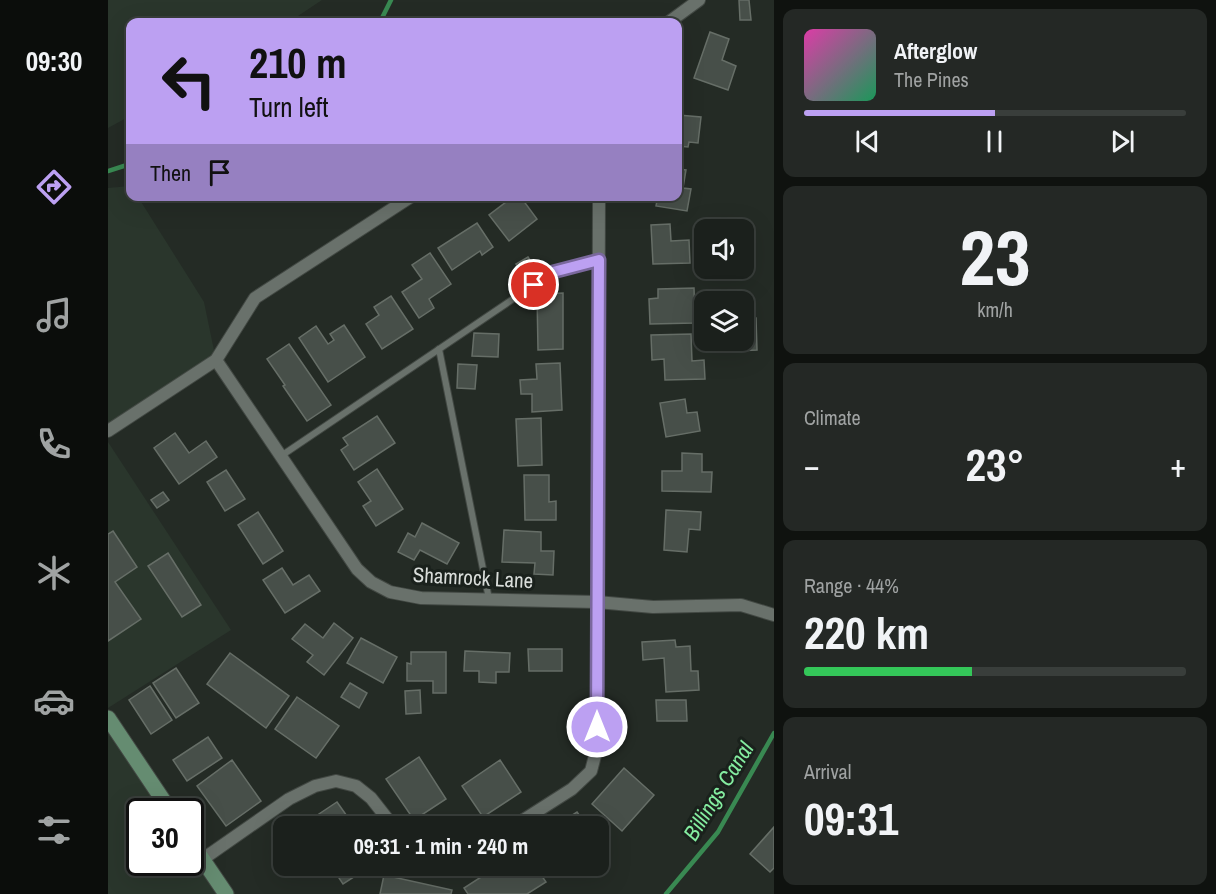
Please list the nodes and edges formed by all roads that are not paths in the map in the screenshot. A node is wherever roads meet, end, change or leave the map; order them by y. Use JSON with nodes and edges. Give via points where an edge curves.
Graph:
{"nodes":[{"id":1,"x":699,"y":0,"type":"edge"},
{"id":2,"x":674,"y":18,"type":"edge"},
{"id":3,"x":404,"y":201,"type":"edge"},
{"id":4,"x":599,"y":201,"type":"edge"},
{"id":5,"x":599,"y":260,"type":"junction"},
{"id":6,"x":439,"y":349,"type":"junction"},
{"id":7,"x":216,"y":360,"type":"junction"},
{"id":8,"x":108,"y":431,"type":"edge"},
{"id":9,"x":281,"y":456,"type":"junction"},
{"id":10,"x":489,"y":600,"type":"junction"},
{"id":11,"x":597,"y":603,"type":"junction"},
{"id":12,"x":774,"y":615,"type":"edge"},
{"id":13,"x":108,"y":718,"type":"edge"},
{"id":14,"x":162,"y":798,"type":"edge"},
{"id":15,"x":385,"y":816,"type":"edge"},
{"id":16,"x":530,"y":816,"type":"edge"},
{"id":17,"x":204,"y":858,"type":"edge"},
{"id":18,"x":204,"y":861,"type":"edge"},
{"id":19,"x":226,"y":894,"type":"edge"}],
"edges":[{"from":1,"to":2,"type":"street"},
{"from":3,"to":7,"type":"street","via":[[255,297]]},
{"from":4,"to":5,"type":"street"},
{"from":5,"to":6,"type":"lane","via":[[553,272]]},
{"from":5,"to":11,"type":"street"},
{"from":6,"to":9,"type":"lane"},
{"from":6,"to":10,"type":"lane"},
{"from":7,"to":8,"type":"street"},
{"from":7,"to":9,"type":"street","name":"Shamrock Lane"},
{"from":9,"to":10,"type":"street","name":"Shamrock Lane","via":[[357,569],[371,582],[390,592],[421,598]]},
{"from":10,"to":11,"type":"street","name":"Shamrock Lane"},
{"from":11,"to":12,"type":"street","name":"Shamrock Lane","via":[[653,607],[741,605]]},
{"from":11,"to":16,"type":"street","via":[[597,748],[591,771],[572,789]]},
{"from":13,"to":14,"type":"main road"},
{"from":15,"to":17,"type":"street","via":[[356,786],[336,781],[315,786],[289,800]]},
{"from":18,"to":19,"type":"main road"}]}
